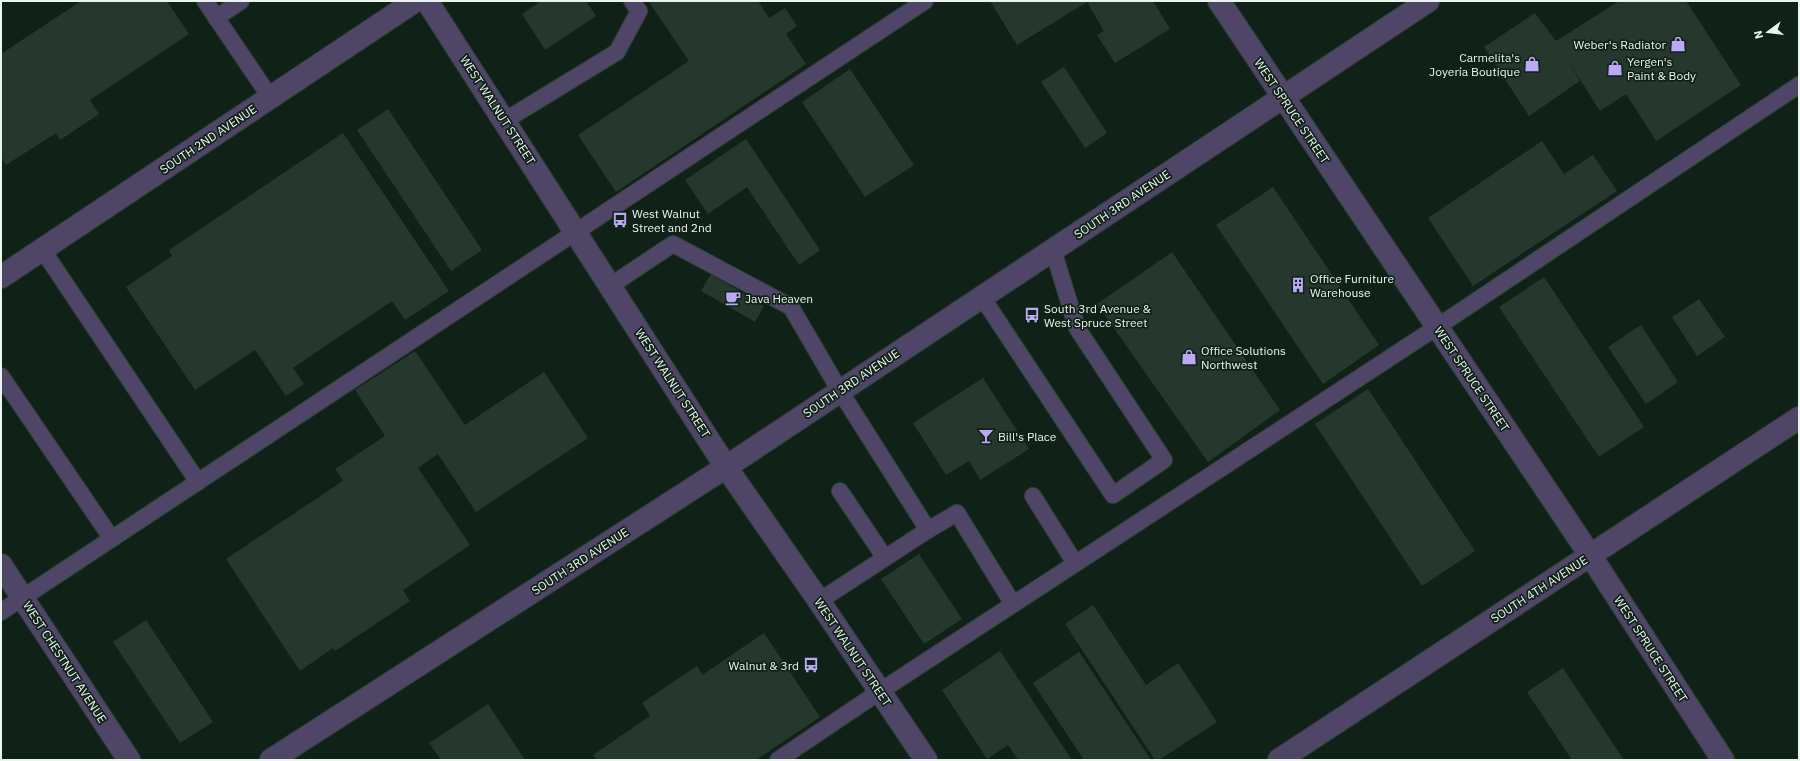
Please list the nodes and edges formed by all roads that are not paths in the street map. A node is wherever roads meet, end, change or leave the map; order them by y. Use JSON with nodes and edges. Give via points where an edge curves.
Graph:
{"nodes":[{"id":1,"x":205,"y":1,"type":"edge"},
{"id":2,"x":240,"y":1,"type":"edge"},
{"id":3,"x":415,"y":1,"type":"edge"},
{"id":4,"x":427,"y":1,"type":"edge"},
{"id":5,"x":632,"y":1,"type":"edge"},
{"id":6,"x":925,"y":1,"type":"edge"},
{"id":7,"x":1219,"y":1,"type":"edge"},
{"id":8,"x":1416,"y":4,"type":"edge"},
{"id":9,"x":216,"y":18,"type":"junction"},
{"id":10,"x":1799,"y":85,"type":"edge"},
{"id":11,"x":270,"y":98,"type":"junction"},
{"id":12,"x":1283,"y":98,"type":"junction"},
{"id":13,"x":504,"y":121,"type":"junction"},
{"id":14,"x":576,"y":232,"type":"junction"},
{"id":15,"x":42,"y":249,"type":"junction"},
{"id":16,"x":1053,"y":250,"type":"junction"},
{"id":17,"x":1,"y":277,"type":"edge"},
{"id":18,"x":610,"y":286,"type":"junction"},
{"id":19,"x":982,"y":297,"type":"junction"},
{"id":20,"x":1437,"y":327,"type":"junction"},
{"id":21,"x":1,"y":376,"type":"edge"},
{"id":22,"x":840,"y":391,"type":"junction"},
{"id":23,"x":1799,"y":418,"type":"edge"},
{"id":24,"x":726,"y":467,"type":"junction"},
{"id":25,"x":198,"y":482,"type":"junction"},
{"id":26,"x":840,"y":491,"type":"dead end"},
{"id":27,"x":1033,"y":496,"type":"dead end"},
{"id":28,"x":928,"y":530,"type":"junction"},
{"id":29,"x":112,"y":539,"type":"junction"},
{"id":30,"x":1590,"y":555,"type":"junction"},
{"id":31,"x":885,"y":558,"type":"junction"},
{"id":32,"x":1075,"y":563,"type":"junction"},
{"id":33,"x":1,"y":564,"type":"edge"},
{"id":34,"x":23,"y":598,"type":"junction"},
{"id":35,"x":819,"y":601,"type":"junction"},
{"id":36,"x":1013,"y":604,"type":"junction"},
{"id":37,"x":1,"y":612,"type":"edge"},
{"id":38,"x":879,"y":692,"type":"junction"},
{"id":39,"x":129,"y":760,"type":"edge"},
{"id":40,"x":271,"y":760,"type":"edge"},
{"id":41,"x":778,"y":760,"type":"edge"},
{"id":42,"x":926,"y":760,"type":"edge"},
{"id":43,"x":1279,"y":760,"type":"edge"},
{"id":44,"x":1723,"y":760,"type":"edge"}],
"edges":[{"from":1,"to":9,"type":"lane"},
{"from":2,"to":9,"type":"lane"},
{"from":3,"to":11,"type":"street","name":"SOUTH 2ND AVENUE"},
{"from":4,"to":13,"type":"street","name":"WEST WALNUT STREET"},
{"from":5,"to":13,"type":"lane","via":[[639,11],[617,52]]},
{"from":6,"to":14,"type":"lane"},
{"from":7,"to":12,"type":"street","name":"WEST SPRUCE STREET"},
{"from":8,"to":12,"type":"street","name":"SOUTH 3RD AVENUE"},
{"from":9,"to":11,"type":"lane"},
{"from":10,"to":20,"type":"lane"},
{"from":11,"to":15,"type":"street","name":"SOUTH 2ND AVENUE"},
{"from":12,"to":16,"type":"street","name":"SOUTH 3RD AVENUE"},
{"from":12,"to":20,"type":"street","name":"WEST SPRUCE STREET"},
{"from":13,"to":14,"type":"street","name":"WEST WALNUT STREET"},
{"from":14,"to":18,"type":"street","name":"WEST WALNUT STREET"},
{"from":14,"to":25,"type":"lane"},
{"from":15,"to":17,"type":"street","name":"SOUTH 2ND AVENUE"},
{"from":15,"to":25,"type":"lane"},
{"from":16,"to":19,"type":"street","name":"SOUTH 3RD AVENUE"},
{"from":16,"to":19,"type":"lane","via":[[1077,328],[1164,460],[1113,495]]},
{"from":18,"to":22,"type":"lane","via":[[673,244],[791,307]]},
{"from":18,"to":24,"type":"street","name":"WEST WALNUT STREET"},
{"from":19,"to":22,"type":"street","name":"SOUTH 3RD AVENUE"},
{"from":20,"to":30,"type":"street","name":"WEST SPRUCE STREET"},
{"from":20,"to":32,"type":"lane"},
{"from":21,"to":29,"type":"lane"},
{"from":22,"to":24,"type":"street","name":"SOUTH 3RD AVENUE"},
{"from":22,"to":28,"type":"lane"},
{"from":23,"to":30,"type":"street","name":"SOUTH 4TH AVENUE"},
{"from":24,"to":35,"type":"street","name":"WEST WALNUT STREET"},
{"from":24,"to":40,"type":"street","name":"SOUTH 3RD AVENUE"},
{"from":25,"to":29,"type":"lane"},
{"from":26,"to":31,"type":"lane"},
{"from":27,"to":32,"type":"lane"},
{"from":28,"to":31,"type":"lane"},
{"from":28,"to":36,"type":"lane","via":[[957,513]]},
{"from":29,"to":34,"type":"lane"},
{"from":30,"to":43,"type":"street","name":"SOUTH 4TH AVENUE"},
{"from":30,"to":44,"type":"street","name":"WEST SPRUCE STREET"},
{"from":31,"to":35,"type":"lane"},
{"from":32,"to":36,"type":"lane"},
{"from":33,"to":34,"type":"street","name":"WEST CHESTNUT AVENUE"},
{"from":34,"to":37,"type":"lane"},
{"from":34,"to":39,"type":"street","name":"WEST CHESTNUT AVENUE"},
{"from":35,"to":38,"type":"street","name":"WEST WALNUT STREET"},
{"from":36,"to":38,"type":"lane"},
{"from":38,"to":41,"type":"lane"},
{"from":38,"to":42,"type":"street","name":"WEST WALNUT STREET"}]}
